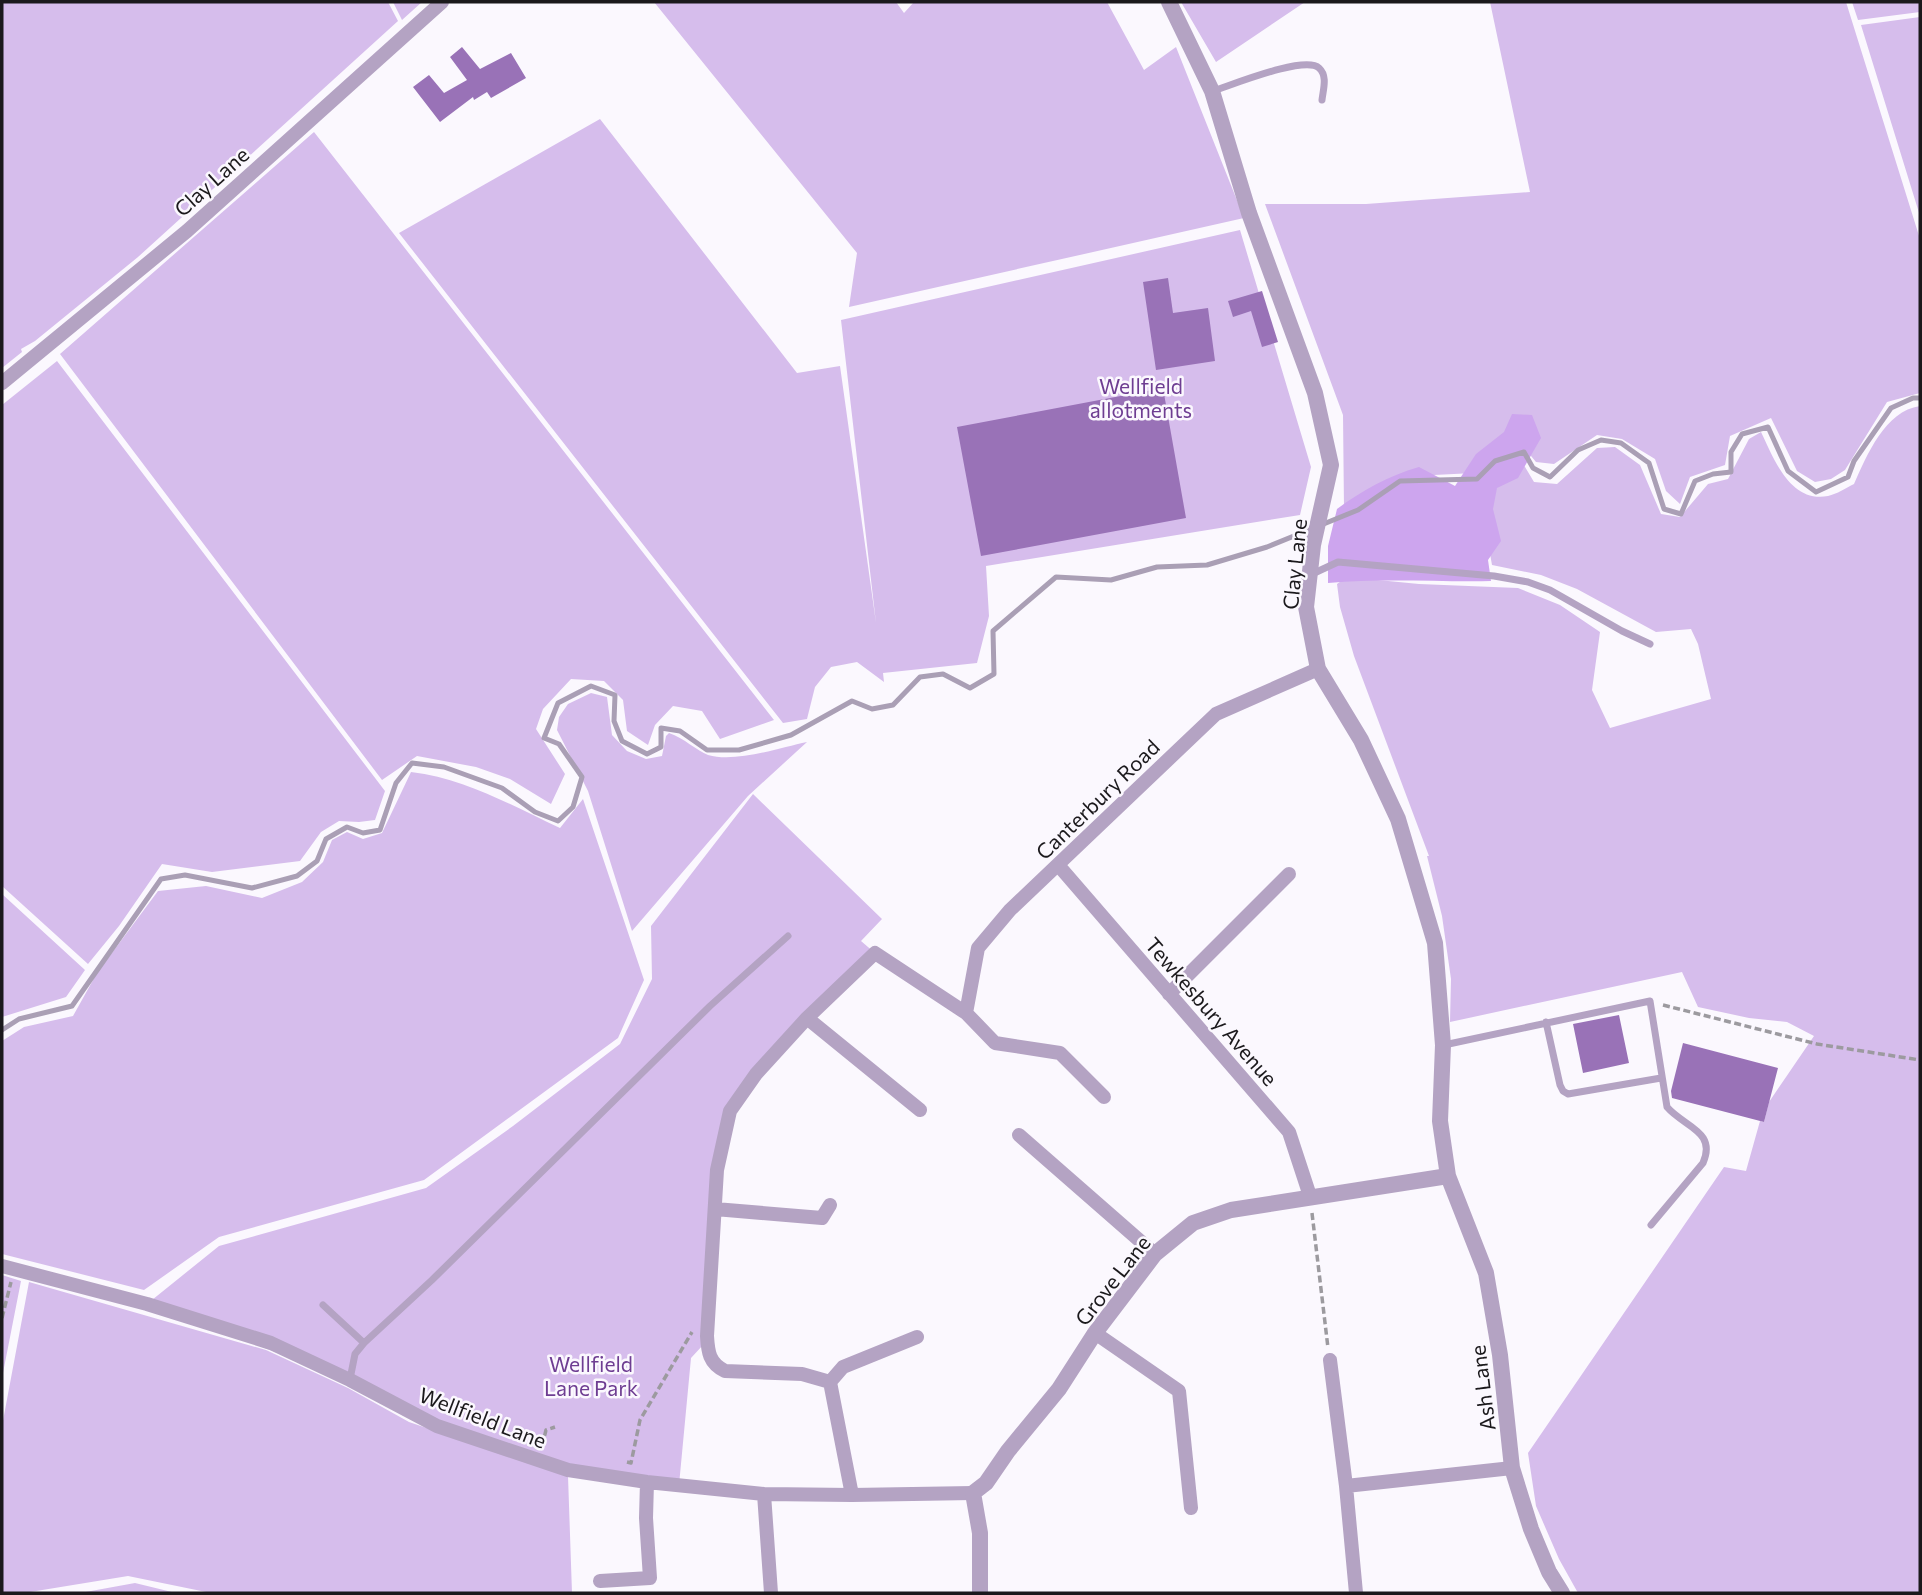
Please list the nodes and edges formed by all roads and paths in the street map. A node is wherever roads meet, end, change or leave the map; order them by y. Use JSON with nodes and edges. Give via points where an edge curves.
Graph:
{"nodes":[{"id":1,"x":442,"y":2,"type":"edge"},
{"id":2,"x":1169,"y":2,"type":"edge"},
{"id":3,"x":1212,"y":91,"type":"junction"},
{"id":4,"x":1322,"y":100,"type":"dead end"},
{"id":5,"x":2,"y":383,"type":"edge"},
{"id":6,"x":1309,"y":575,"type":"junction"},
{"id":7,"x":1650,"y":644,"type":"dead end"},
{"id":8,"x":1318,"y":669,"type":"junction"},
{"id":9,"x":1059,"y":866,"type":"junction"},
{"id":10,"x":1289,"y":874,"type":"dead end"},
{"id":11,"x":788,"y":936,"type":"dead end"},
{"id":12,"x":1169,"y":994,"type":"junction"},
{"id":13,"x":1650,"y":1001,"type":"junction"},
{"id":14,"x":966,"y":1013,"type":"junction"},
{"id":15,"x":807,"y":1018,"type":"junction"},
{"id":16,"x":1546,"y":1022,"type":"junction"},
{"id":17,"x":1443,"y":1045,"type":"junction"},
{"id":18,"x":1920,"y":1060,"type":"edge"},
{"id":19,"x":1661,"y":1078,"type":"junction"},
{"id":20,"x":1104,"y":1097,"type":"dead end"},
{"id":21,"x":920,"y":1110,"type":"dead end"},
{"id":22,"x":1019,"y":1135,"type":"dead end"},
{"id":23,"x":1448,"y":1176,"type":"junction"},
{"id":24,"x":1310,"y":1196,"type":"junction"},
{"id":25,"x":830,"y":1205,"type":"dead end"},
{"id":26,"x":715,"y":1209,"type":"junction"},
{"id":27,"x":1651,"y":1225,"type":"dead end"},
{"id":28,"x":1155,"y":1254,"type":"junction"},
{"id":29,"x":8,"y":1268,"type":"edge"},
{"id":30,"x":323,"y":1305,"type":"dead end"},
{"id":31,"x":2,"y":1318,"type":"edge"},
{"id":32,"x":1095,"y":1333,"type":"junction"},
{"id":33,"x":707,"y":1336,"type":"junction"},
{"id":34,"x":917,"y":1337,"type":"dead end"},
{"id":35,"x":364,"y":1343,"type":"junction"},
{"id":36,"x":1330,"y":1360,"type":"joint"},
{"id":37,"x":350,"y":1380,"type":"junction"},
{"id":38,"x":830,"y":1382,"type":"junction"},
{"id":39,"x":555,"y":1427,"type":"dead end"},
{"id":40,"x":551,"y":1450,"type":"dead end"},
{"id":41,"x":617,"y":1461,"type":"dead end"},
{"id":42,"x":1512,"y":1468,"type":"junction"},
{"id":43,"x":647,"y":1482,"type":"junction"},
{"id":44,"x":1346,"y":1486,"type":"junction"},
{"id":45,"x":973,"y":1493,"type":"junction"},
{"id":46,"x":764,"y":1494,"type":"junction"},
{"id":47,"x":852,"y":1495,"type":"junction"},
{"id":48,"x":1191,"y":1508,"type":"dead end"},
{"id":49,"x":600,"y":1581,"type":"dead end"},
{"id":50,"x":771,"y":1593,"type":"edge"},
{"id":51,"x":980,"y":1593,"type":"edge"},
{"id":52,"x":1356,"y":1593,"type":"edge"},
{"id":53,"x":1562,"y":1593,"type":"edge"}],
"edges":[{"from":1,"to":5,"type":"street","name":"Clay Lane","via":[[187,232]]},
{"from":2,"to":3,"type":"street","name":"Clay Lane"},
{"from":3,"to":4,"type":"lane","via":[[1289,66],[1312,64],[1325,78]]},
{"from":3,"to":6,"type":"street","name":"Clay Lane","via":[[1249,213],[1315,393],[1331,465]]},
{"from":6,"to":7,"type":"lane","via":[[1338,562],[1528,582]]},
{"from":6,"to":8,"type":"street","name":"Clay Lane","via":[[1306,607]]},
{"from":8,"to":9,"type":"street","name":"Canterbury Road","via":[[1216,714]]},
{"from":8,"to":17,"type":"street","name":"Clay Lane","via":[[1360,740],[1398,819],[1436,943]]},
{"from":9,"to":12,"type":"street","name":"Tewkesbury Avenue"},
{"from":9,"to":14,"type":"street","name":"Canterbury Road","via":[[1010,910],[978,948]]},
{"from":10,"to":12,"type":"street"},
{"from":11,"to":35,"type":"lane","via":[[710,1006]]},
{"from":12,"to":24,"type":"street","name":"Tewkesbury Avenue","via":[[1289,1132]]},
{"from":13,"to":16,"type":"lane"},
{"from":13,"to":18,"type":"path","via":[[1817,1044]]},
{"from":13,"to":19,"type":"lane"},
{"from":14,"to":15,"type":"street","via":[[875,953]]},
{"from":14,"to":20,"type":"street","via":[[995,1043],[1060,1053]]},
{"from":15,"to":21,"type":"street"},
{"from":15,"to":26,"type":"street","via":[[756,1073],[730,1111],[717,1170]]},
{"from":16,"to":17,"type":"lane"},
{"from":16,"to":19,"type":"lane","via":[[1560,1085],[1568,1094]]},
{"from":17,"to":23,"type":"street","name":"Clay Lane","via":[[1440,1121]]},
{"from":19,"to":27,"type":"lane","via":[[1667,1107],[1706,1140],[1709,1151]]},
{"from":22,"to":28,"type":"street"},
{"from":23,"to":24,"type":"street","name":"Grove Lane"},
{"from":23,"to":42,"type":"street","name":"Ash Lane","via":[[1486,1273]]},
{"from":24,"to":28,"type":"street","name":"Grove Lane","via":[[1231,1210],[1193,1223]]},
{"from":24,"to":36,"type":"path"},
{"from":25,"to":26,"type":"street","via":[[822,1218]]},
{"from":26,"to":33,"type":"street"},
{"from":28,"to":32,"type":"street","name":"Grove Lane"},
{"from":29,"to":31,"type":"path"},
{"from":29,"to":37,"type":"street","name":"Wellfield Lane","via":[[271,1343]]},
{"from":30,"to":35,"type":"lane"},
{"from":32,"to":45,"type":"street","name":"Grove Lane","via":[[1059,1389],[986,1483]]},
{"from":32,"to":48,"type":"street","via":[[1179,1391]]},
{"from":33,"to":38,"type":"street","via":[[708,1354],[725,1371],[802,1374]]},
{"from":33,"to":41,"type":"path","via":[[691,1332],[640,1420],[631,1463]]},
{"from":34,"to":38,"type":"street","via":[[843,1367]]},
{"from":35,"to":37,"type":"lane","via":[[355,1354]]},
{"from":36,"to":44,"type":"street"},
{"from":37,"to":43,"type":"street","name":"Wellfield Lane","via":[[437,1426],[568,1470]]},
{"from":38,"to":47,"type":"street"},
{"from":39,"to":40,"type":"path","via":[[546,1430],[541,1447]]},
{"from":42,"to":44,"type":"street"},
{"from":42,"to":53,"type":"street","name":"Ash Lane","via":[[1531,1529]]},
{"from":43,"to":46,"type":"street","name":"Wellfield Lane"},
{"from":43,"to":49,"type":"street","via":[[650,1578]]},
{"from":44,"to":52,"type":"street"},
{"from":45,"to":47,"type":"street","name":"Wellfield Lane"},
{"from":45,"to":51,"type":"street","via":[[980,1533]]},
{"from":46,"to":47,"type":"street","name":"Wellfield Lane"},
{"from":46,"to":50,"type":"street"}]}
